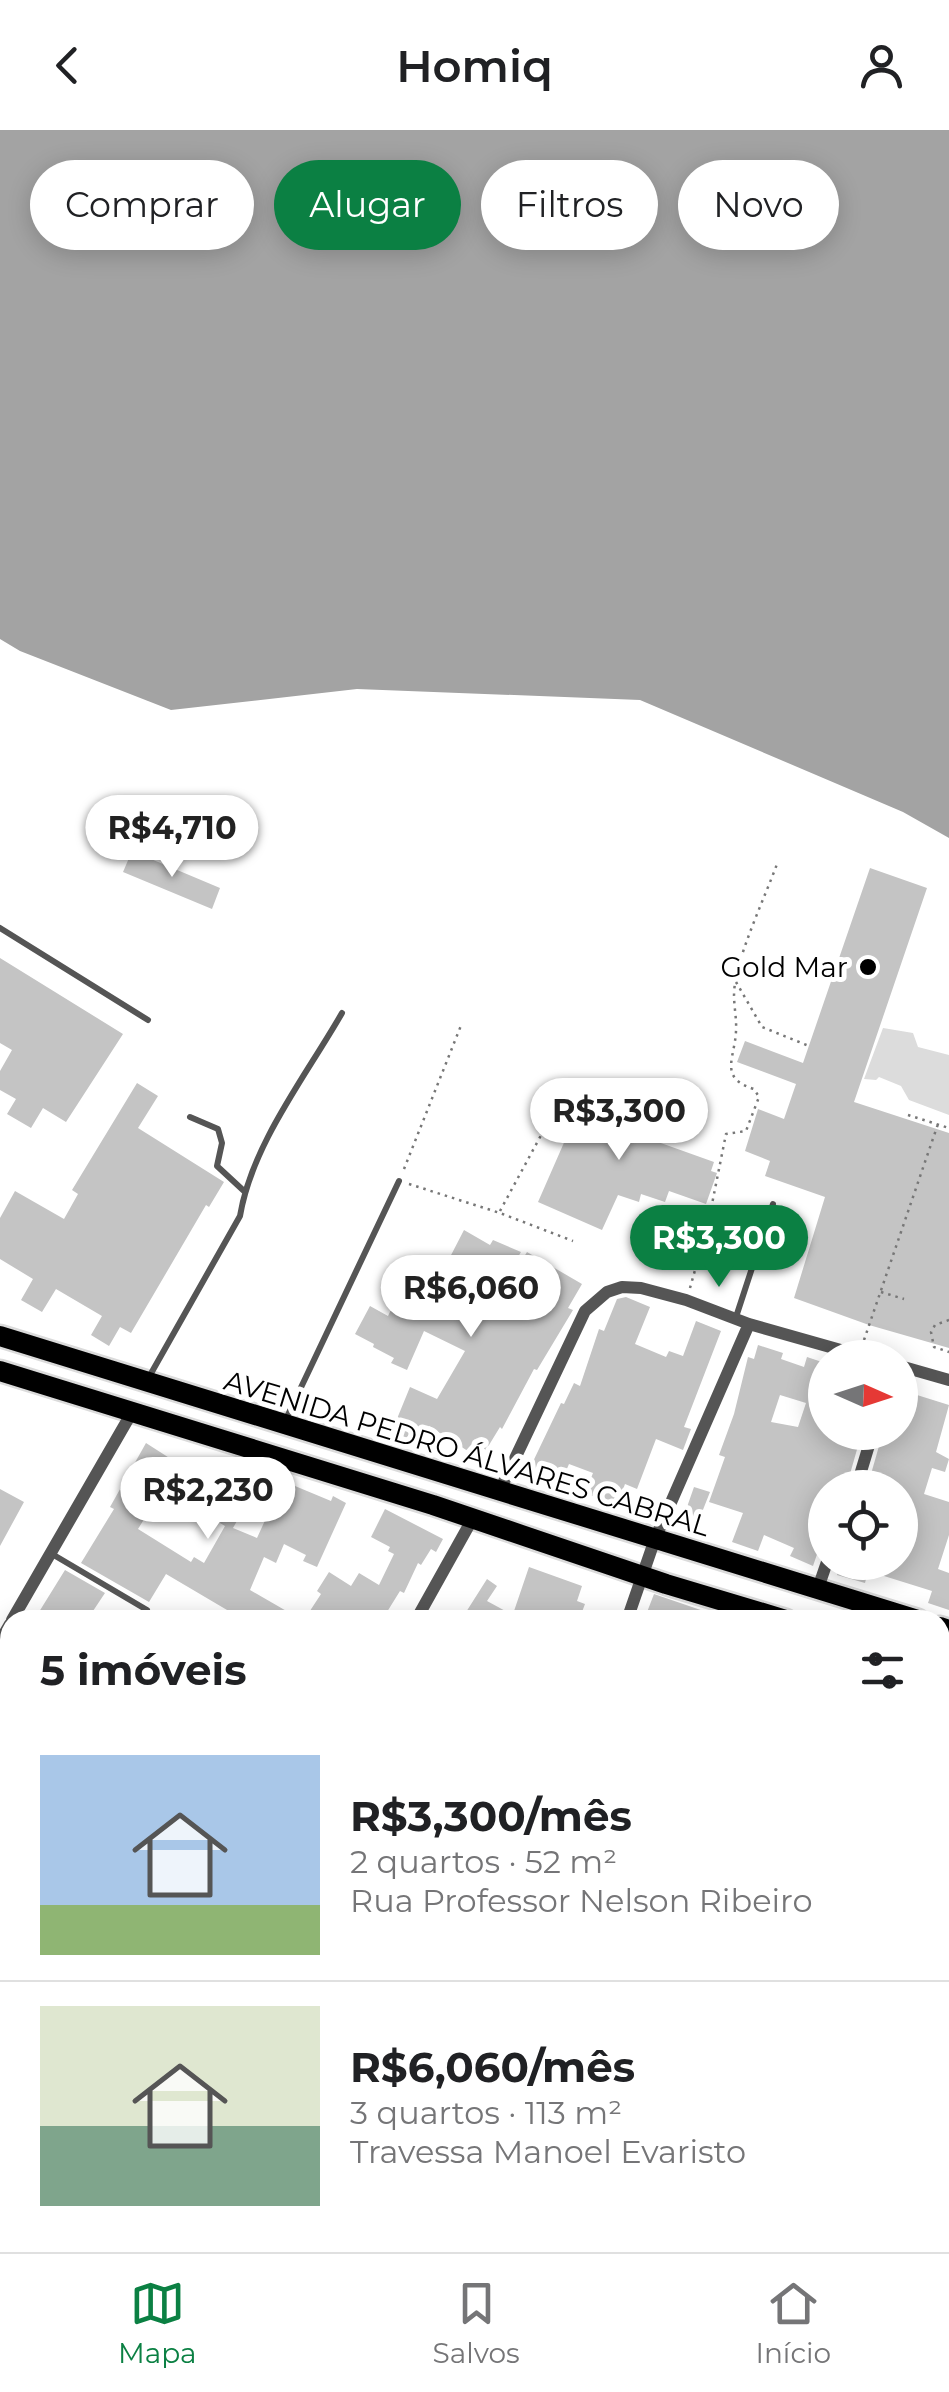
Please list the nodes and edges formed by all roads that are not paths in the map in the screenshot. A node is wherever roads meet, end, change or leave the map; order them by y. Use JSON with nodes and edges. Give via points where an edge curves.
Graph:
{"nodes":[{"id":1,"x":0,"y":928,"type":"edge"},
{"id":2,"x":342,"y":1013,"type":"dead end"},
{"id":3,"x":148,"y":1020,"type":"dead end"},
{"id":4,"x":190,"y":1117,"type":"dead end"},
{"id":5,"x":399,"y":1181,"type":"road end"},
{"id":6,"x":244,"y":1191,"type":"junction"},
{"id":7,"x":772,"y":1204,"type":"dead end"},
{"id":8,"x":742,"y":1322,"type":"junction"},
{"id":9,"x":0,"y":1336,"type":"edge"},
{"id":10,"x":808,"y":1341,"type":"edge"},
{"id":11,"x":0,"y":1371,"type":"edge"},
{"id":12,"x":918,"y":1371,"type":"edge"},
{"id":13,"x":949,"y":1380,"type":"edge"},
{"id":14,"x":146,"y":1382,"type":"junction"},
{"id":15,"x":131,"y":1414,"type":"junction"},
{"id":16,"x":284,"y":1425,"type":"junction"},
{"id":17,"x":500,"y":1490,"type":"junction"},
{"id":18,"x":434,"y":1505,"type":"junction"},
{"id":19,"x":473,"y":1518,"type":"junction"},
{"id":20,"x":655,"y":1539,"type":"junction"},
{"id":21,"x":50,"y":1554,"type":"junction"},
{"id":22,"x":642,"y":1576,"type":"junction"},
{"id":23,"x":820,"y":1580,"type":"edge"},
{"id":24,"x":816,"y":1591,"type":"junction"},
{"id":25,"x":18,"y":1610,"type":"edge"},
{"id":26,"x":147,"y":1610,"type":"dead end"},
{"id":27,"x":422,"y":1610,"type":"edge"},
{"id":28,"x":630,"y":1610,"type":"edge"},
{"id":29,"x":753,"y":1610,"type":"edge"},
{"id":30,"x":883,"y":1610,"type":"edge"}],
"edges":[{"from":1,"to":3,"type":"lane"},
{"from":2,"to":6,"type":"lane"},
{"from":4,"to":6,"type":"lane","via":[[218,1129],[217,1166]]},
{"from":5,"to":16,"type":"lane"},
{"from":6,"to":14,"type":"lane","via":[[240,1216]]},
{"from":7,"to":8,"type":"lane"},
{"from":8,"to":10,"type":"street"},
{"from":8,"to":17,"type":"street","via":[[641,1288],[608,1292],[585,1311]]},
{"from":8,"to":20,"type":"street"},
{"from":9,"to":14,"type":"main road","name":"AVENIDA PEDRO ÁLVARES CABRAL"},
{"from":11,"to":15,"type":"main road"},
{"from":12,"to":13,"type":"street"},
{"from":14,"to":16,"type":"main road","name":"AVENIDA PEDRO ÁLVARES CABRAL"},
{"from":15,"to":18,"type":"main road"},
{"from":15,"to":21,"type":"street"},
{"from":16,"to":17,"type":"main road","name":"AVENIDA PEDRO ÁLVARES CABRAL"},
{"from":17,"to":18,"type":"main road","via":[[484,1508]]},
{"from":17,"to":20,"type":"main road","name":"AVENIDA PEDRO ÁLVARES CABRAL"},
{"from":18,"to":19,"type":"main road"},
{"from":19,"to":22,"type":"main road"},
{"from":19,"to":27,"type":"street"},
{"from":20,"to":22,"type":"street"},
{"from":20,"to":24,"type":"main road","name":"AVENIDA PEDRO ÁLVARES CABRAL"},
{"from":21,"to":25,"type":"street"},
{"from":21,"to":26,"type":"lane"},
{"from":22,"to":28,"type":"street"},
{"from":22,"to":29,"type":"main road"},
{"from":23,"to":24,"type":"street"},
{"from":24,"to":30,"type":"main road","name":"AVENIDA PEDRO ÁLVARES CABRAL"}]}
